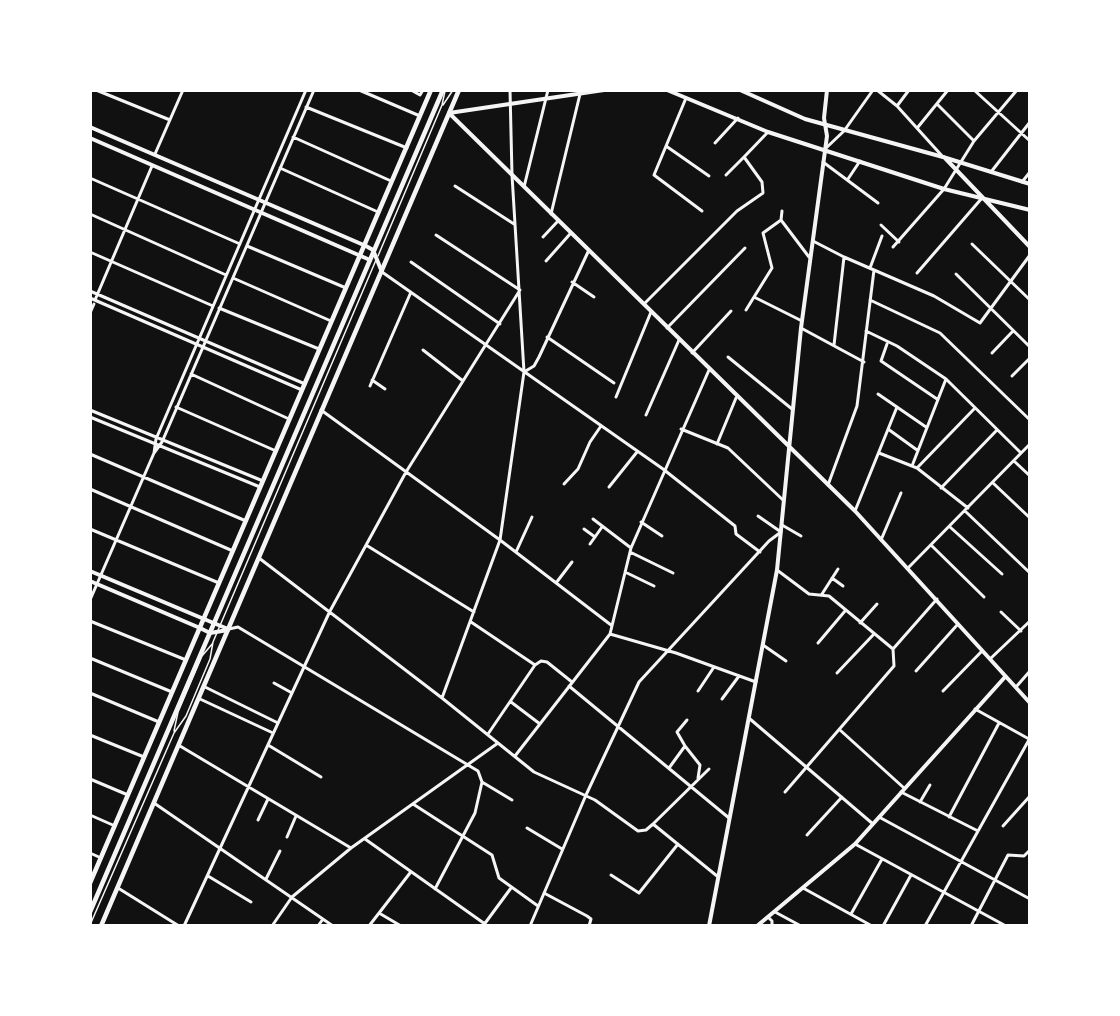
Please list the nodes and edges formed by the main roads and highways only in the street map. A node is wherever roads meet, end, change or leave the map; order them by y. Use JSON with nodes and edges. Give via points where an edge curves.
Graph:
{"nodes":[{"id":1,"x":431,"y":90,"type":"edge"},
{"id":2,"x":444,"y":90,"type":"edge"},
{"id":3,"x":459,"y":90,"type":"edge"},
{"id":4,"x":90,"y":883,"type":"edge"},
{"id":5,"x":90,"y":912,"type":"edge"},
{"id":6,"x":101,"y":926,"type":"edge"}],
"edges":[{"from":1,"to":4,"type":"main road"},
{"from":2,"to":5,"type":"main road"},
{"from":3,"to":6,"type":"main road"}]}
